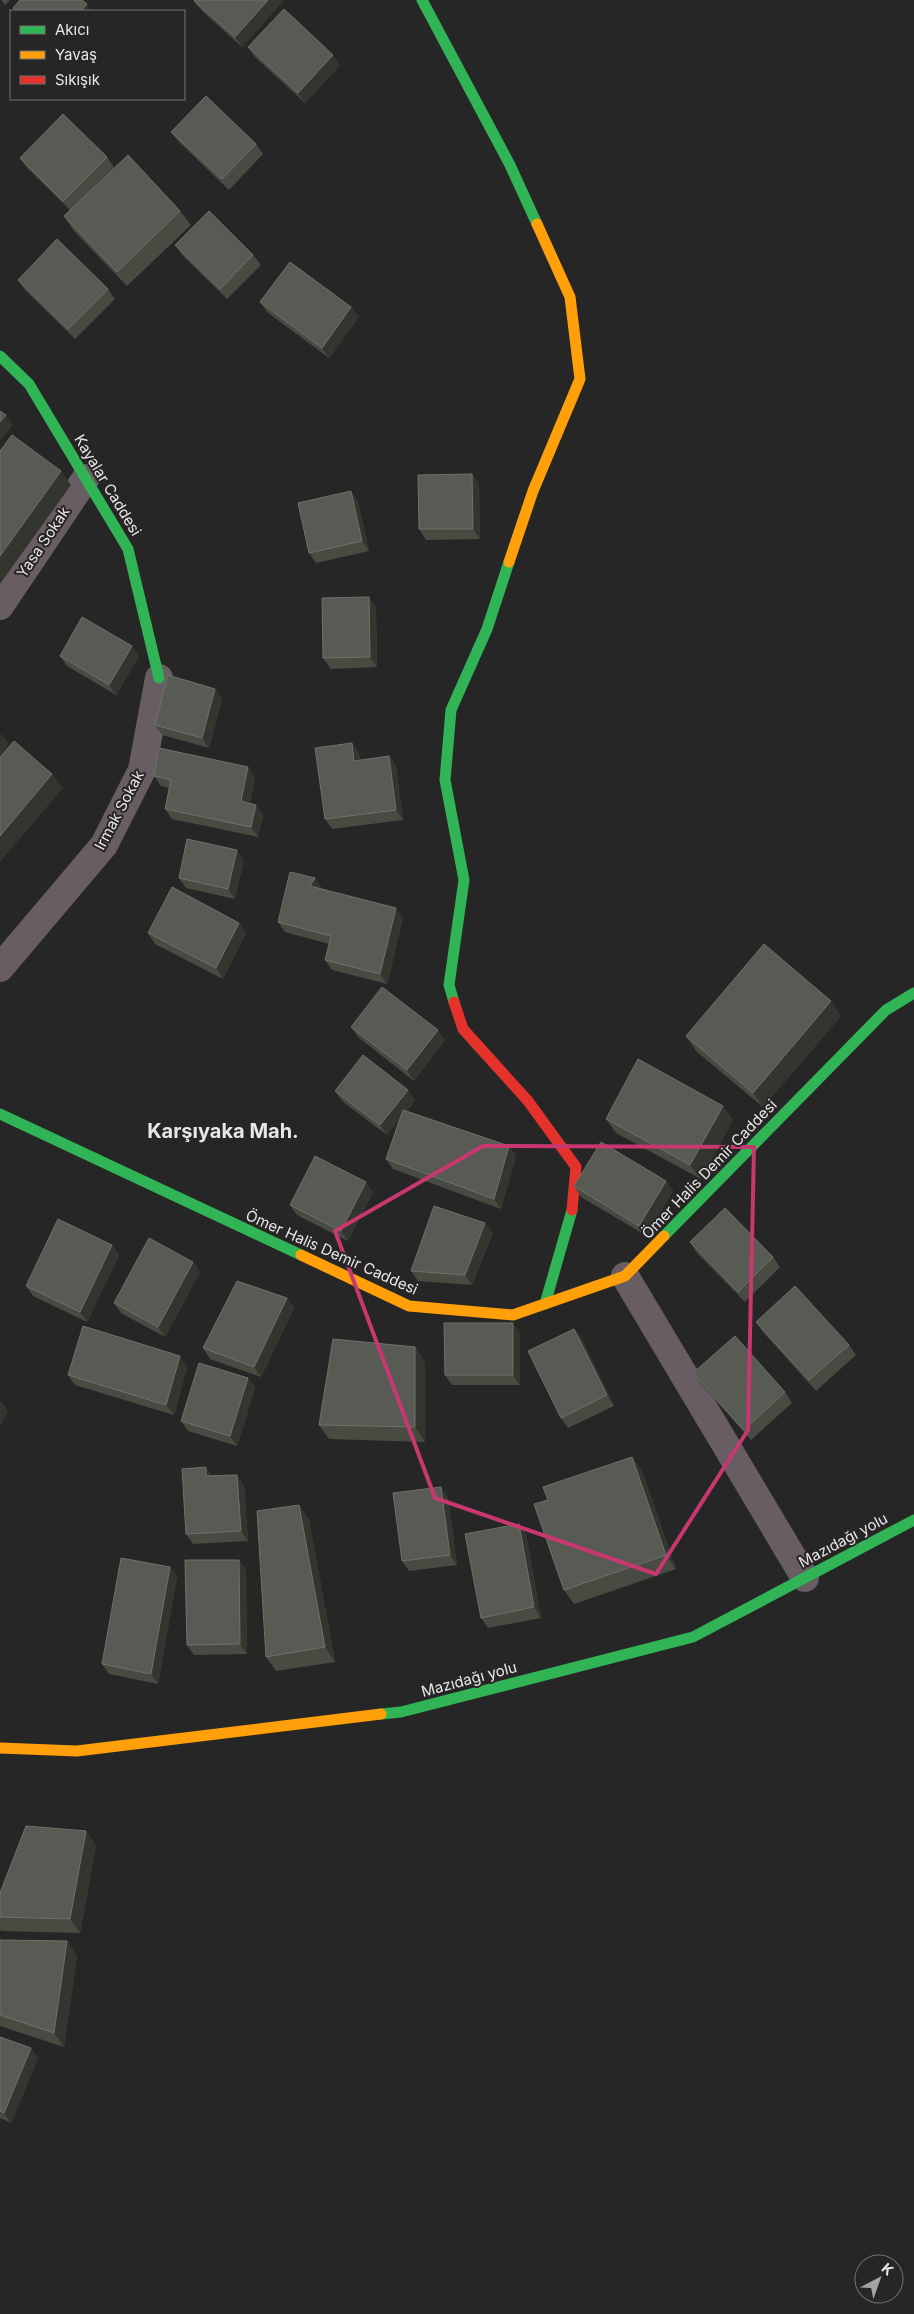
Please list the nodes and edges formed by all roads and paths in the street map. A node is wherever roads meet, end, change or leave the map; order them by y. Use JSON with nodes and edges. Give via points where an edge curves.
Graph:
{"nodes":[{"id":1,"x":422,"y":0,"type":"edge"},
{"id":2,"x":0,"y":356,"type":"edge"},
{"id":3,"x":86,"y":478,"type":"junction"},
{"id":4,"x":0,"y":606,"type":"edge"},
{"id":5,"x":159,"y":678,"type":"joint"},
{"id":6,"x":0,"y":968,"type":"edge"},
{"id":7,"x":914,"y":994,"type":"edge"},
{"id":8,"x":0,"y":1114,"type":"edge"},
{"id":9,"x":626,"y":1276,"type":"junction"},
{"id":10,"x":545,"y":1304,"type":"junction"},
{"id":11,"x":914,"y":1520,"type":"edge"},
{"id":12,"x":805,"y":1578,"type":"junction"},
{"id":13,"x":0,"y":1748,"type":"edge"}],
"edges":[{"from":1,"to":10,"type":"street","via":[[510,165],[570,296],[580,379],[533,491],[487,630],[451,710],[445,780],[464,880],[448,985],[463,1028],[528,1101],[576,1167],[572,1209]]},
{"from":2,"to":3,"type":"street","name":"Kayalar Caddesi","via":[[29,384]]},
{"from":3,"to":4,"type":"street","name":"Yasa Sokak"},
{"from":3,"to":5,"type":"street","name":"Kayalar Caddesi","via":[[128,549]]},
{"from":5,"to":6,"type":"street","name":"Irmak Sokak","via":[[142,770],[104,845]]},
{"from":7,"to":9,"type":"street","name":"Ömer Halis Demir Caddesi","via":[[886,1010]]},
{"from":8,"to":10,"type":"street","name":"Ömer Halis Demir Caddesi","via":[[409,1306],[513,1315]]},
{"from":9,"to":10,"type":"street","name":"Ömer Halis Demir Caddesi"},
{"from":9,"to":12,"type":"street"},
{"from":11,"to":12,"type":"street","name":"Mazıdağı yolu"},
{"from":12,"to":13,"type":"street","name":"Mazıdağı yolu","via":[[693,1637],[401,1712],[77,1751]]}]}
